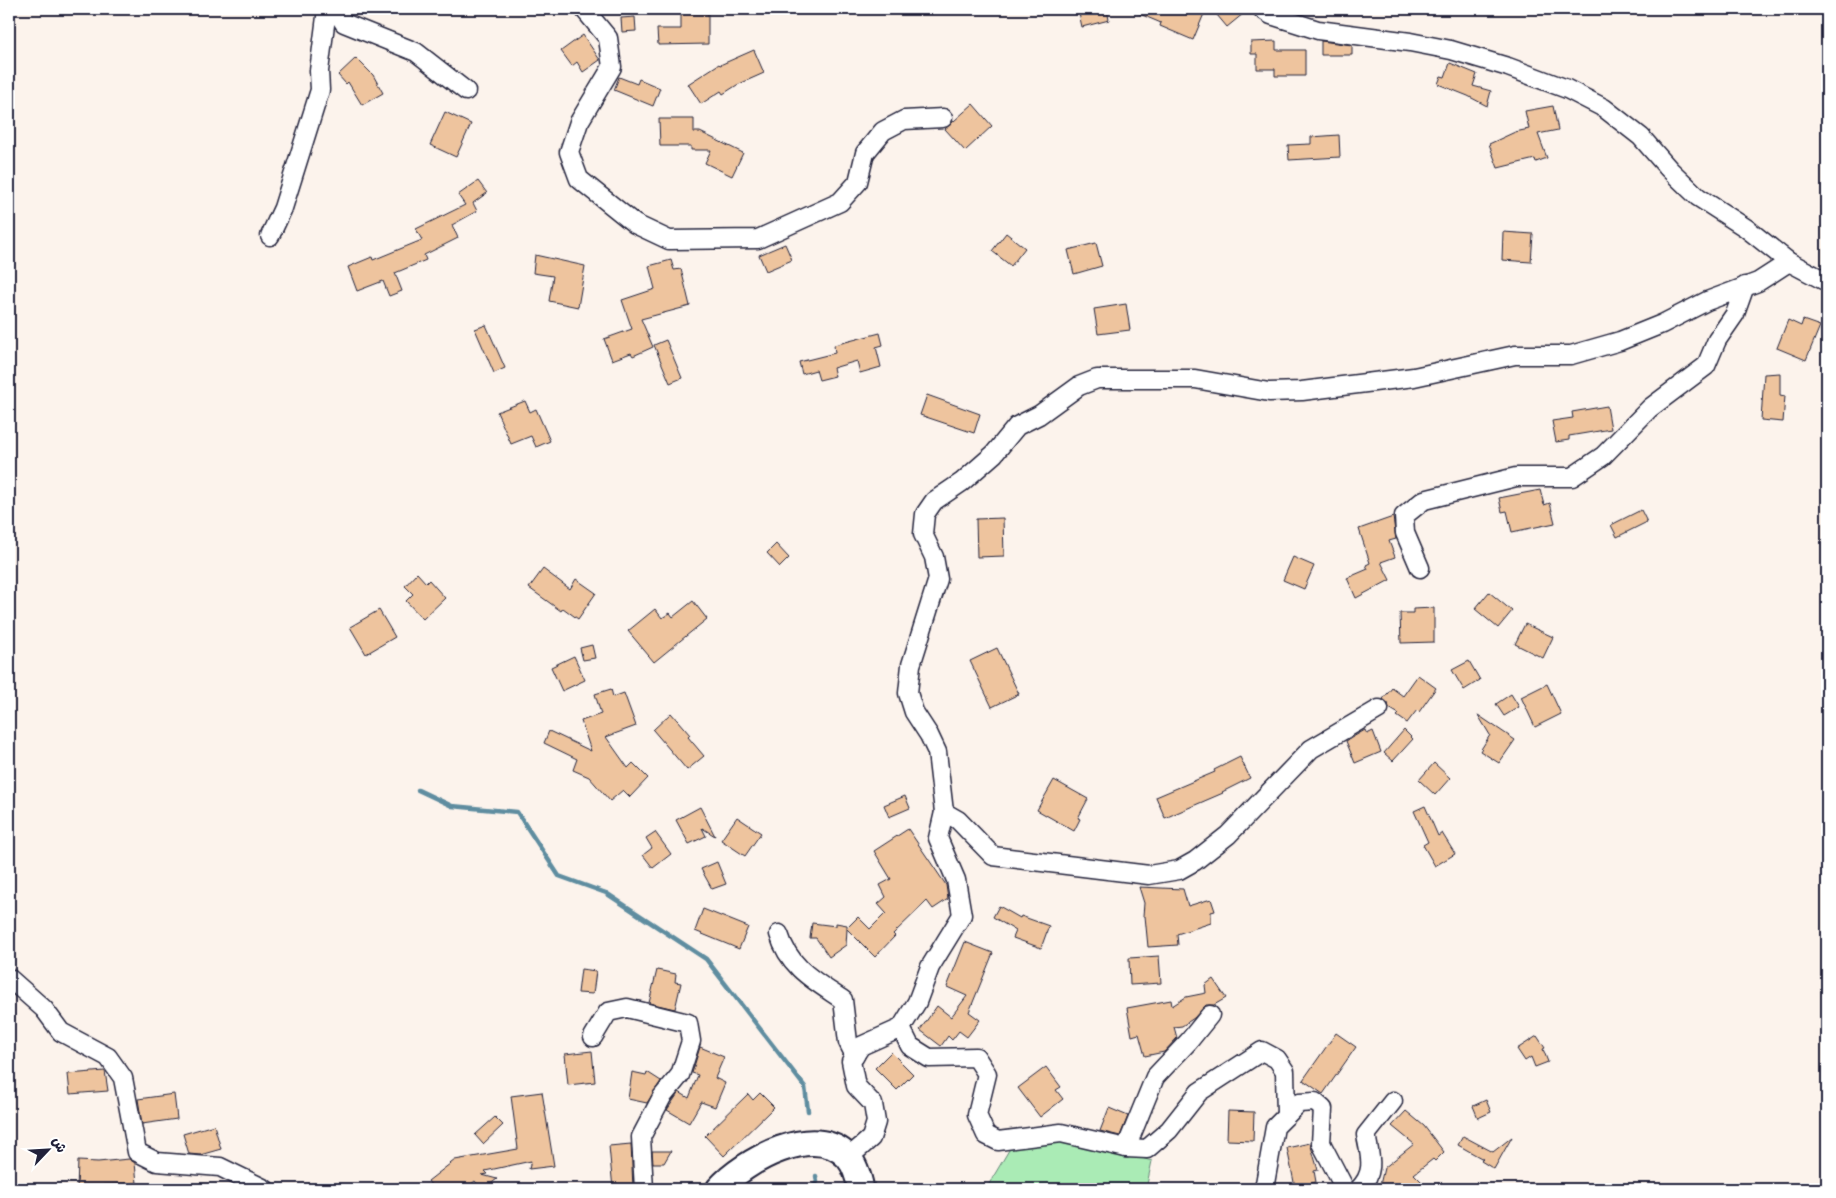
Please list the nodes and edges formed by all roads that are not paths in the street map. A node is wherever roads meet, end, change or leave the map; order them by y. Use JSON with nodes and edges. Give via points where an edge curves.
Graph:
{"nodes":[{"id":1,"x":327,"y":9,"type":"edge"},
{"id":2,"x":335,"y":9,"type":"edge"},
{"id":3,"x":584,"y":9,"type":"edge"},
{"id":4,"x":1262,"y":9,"type":"edge"},
{"id":5,"x":466,"y":91,"type":"dead end"},
{"id":6,"x":943,"y":118,"type":"dead end"},
{"id":7,"x":270,"y":236,"type":"dead end"},
{"id":8,"x":1789,"y":262,"type":"junction"},
{"id":9,"x":1827,"y":282,"type":"edge"},
{"id":10,"x":1745,"y":286,"type":"junction"},
{"id":11,"x":1420,"y":568,"type":"dead end"},
{"id":12,"x":1379,"y":709,"type":"dead end"},
{"id":13,"x":944,"y":812,"type":"junction"},
{"id":14,"x":779,"y":934,"type":"dead end"},
{"id":15,"x":9,"y":978,"type":"edge"},
{"id":16,"x":1210,"y":1015,"type":"dead end"},
{"id":17,"x":901,"y":1028,"type":"junction"},
{"id":18,"x":593,"y":1037,"type":"dead end"},
{"id":19,"x":854,"y":1056,"type":"junction"},
{"id":20,"x":1393,"y":1101,"type":"dead end"},
{"id":21,"x":1286,"y":1116,"type":"junction"},
{"id":22,"x":1126,"y":1148,"type":"junction"},
{"id":23,"x":848,"y":1158,"type":"junction"},
{"id":24,"x":265,"y":1189,"type":"edge"},
{"id":25,"x":644,"y":1189,"type":"edge"},
{"id":26,"x":719,"y":1189,"type":"edge"},
{"id":27,"x":861,"y":1189,"type":"edge"},
{"id":28,"x":1264,"y":1189,"type":"edge"},
{"id":29,"x":1345,"y":1189,"type":"edge"},
{"id":30,"x":1359,"y":1189,"type":"edge"}],
"edges":[{"from":1,"to":7,"type":"street","via":[[319,71],[320,90],[283,208]]},
{"from":2,"to":5,"type":"street","via":[[344,23],[416,52]]},
{"from":3,"to":6,"type":"street","via":[[608,38],[612,67],[579,122],[569,152],[579,179],[634,224],[669,240],[758,239],[840,202],[858,182],[865,153],[882,131],[904,120]]},
{"from":4,"to":8,"type":"street","via":[[1318,30],[1451,50],[1508,67],[1567,90],[1604,108],[1641,137],[1698,197],[1746,228]]},
{"from":8,"to":9,"type":"street"},
{"from":8,"to":10,"type":"street","via":[[1758,282]]},
{"from":10,"to":11,"type":"street","via":[[1735,314],[1717,340],[1706,366],[1650,408],[1603,456],[1572,477],[1516,477],[1424,500],[1404,516],[1405,533]]},
{"from":10,"to":13,"type":"street","via":[[1620,341],[1571,356],[1515,355],[1414,377],[1302,391],[1269,392],[1195,379],[1097,379],[1079,386],[1018,426],[994,454],[934,501],[925,514],[923,534],[934,556],[938,580],[911,665],[908,694],[914,712],[937,752]]},
{"from":12,"to":13,"type":"street","via":[[1311,749],[1228,835],[1179,870],[1149,875],[993,856],[958,820]]},
{"from":13,"to":17,"type":"street","via":[[938,838],[956,880],[962,916],[930,967],[918,1002]]},
{"from":14,"to":19,"type":"street","via":[[782,946],[800,971],[843,1000],[848,1042]]},
{"from":15,"to":24,"type":"street","via":[[44,1009],[60,1032],[108,1057],[123,1078],[137,1152],[157,1162],[220,1167]]},
{"from":16,"to":22,"type":"street","via":[[1154,1076]]},
{"from":17,"to":19,"type":"street","via":[[861,1046]]},
{"from":17,"to":22,"type":"street","via":[[910,1046],[929,1058],[976,1058],[987,1074],[977,1115],[986,1135],[998,1140],[1061,1134]]},
{"from":18,"to":25,"type":"street","via":[[608,1012],[627,1008],[688,1023],[691,1041],[680,1075],[662,1097],[641,1137]]},
{"from":19,"to":23,"type":"street","via":[[851,1061],[856,1086],[873,1104],[876,1122],[870,1138]]},
{"from":20,"to":30,"type":"street","via":[[1366,1135],[1372,1166]]},
{"from":21,"to":22,"type":"street","via":[[1285,1071],[1277,1059],[1262,1051],[1199,1092],[1169,1130],[1147,1149]]},
{"from":21,"to":28,"type":"street","via":[[1275,1127]]},
{"from":21,"to":29,"type":"street","via":[[1300,1103],[1315,1102],[1322,1109],[1321,1143]]},
{"from":23,"to":26,"type":"main road","via":[[833,1147],[812,1142],[786,1146],[756,1159]]},
{"from":23,"to":27,"type":"main road"}]}
